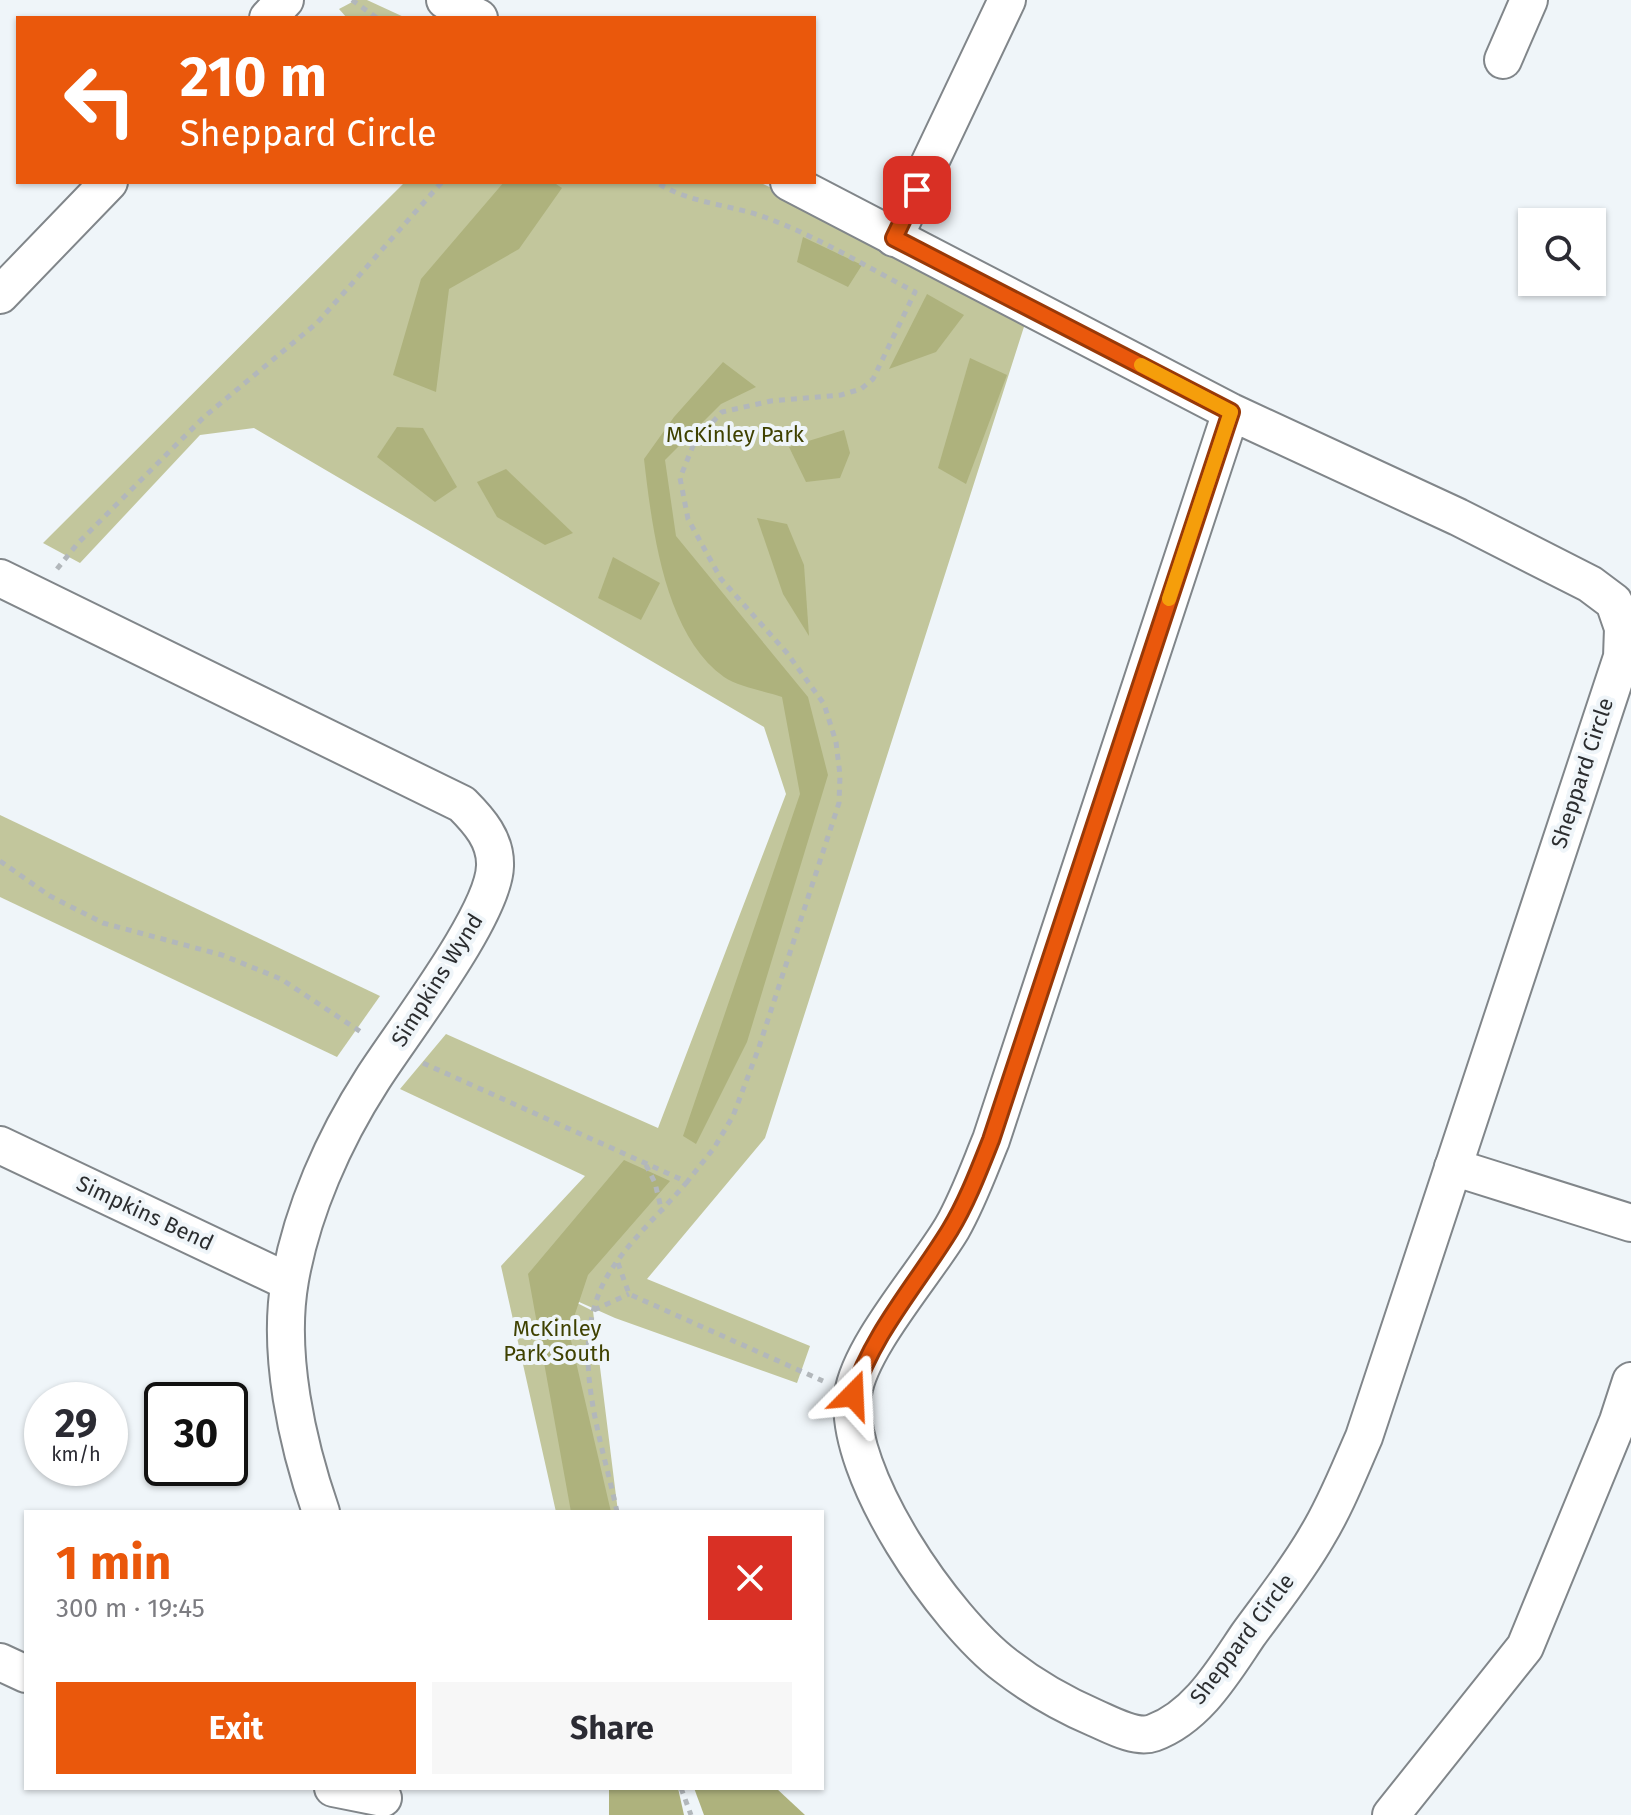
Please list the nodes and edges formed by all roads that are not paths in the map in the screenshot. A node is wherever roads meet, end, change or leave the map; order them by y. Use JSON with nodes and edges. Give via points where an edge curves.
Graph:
{"nodes":[{"id":1,"x":285,"y":0,"type":"edge"},
{"id":2,"x":445,"y":0,"type":"edge"},
{"id":3,"x":1007,"y":0,"type":"edge"},
{"id":4,"x":1529,"y":0,"type":"edge"},
{"id":5,"x":270,"y":16,"type":"edge"},
{"id":6,"x":475,"y":16,"type":"edge"},
{"id":7,"x":1503,"y":60,"type":"dead end"},
{"id":8,"x":107,"y":184,"type":"edge"},
{"id":9,"x":793,"y":184,"type":"edge"},
{"id":10,"x":894,"y":238,"type":"junction"},
{"id":11,"x":0,"y":295,"type":"edge"},
{"id":12,"x":1231,"y":412,"type":"junction"},
{"id":13,"x":0,"y":578,"type":"edge"},
{"id":14,"x":0,"y":1145,"type":"edge"},
{"id":15,"x":1453,"y":1167,"type":"junction"},
{"id":16,"x":1631,"y":1223,"type":"edge"},
{"id":17,"x":289,"y":1282,"type":"junction"},
{"id":18,"x":1631,"y":1381,"type":"edge"},
{"id":19,"x":320,"y":1510,"type":"edge"},
{"id":20,"x":0,"y":1662,"type":"edge"},
{"id":21,"x":24,"y":1673,"type":"edge"},
{"id":22,"x":341,"y":1790,"type":"edge"},
{"id":23,"x":383,"y":1800,"type":"edge"},
{"id":24,"x":1391,"y":1815,"type":"edge"}],
"edges":[{"from":1,"to":5,"type":"street"},
{"from":2,"to":6,"type":"street"},
{"from":3,"to":10,"type":"street"},
{"from":4,"to":7,"type":"street"},
{"from":8,"to":11,"type":"street"},
{"from":9,"to":10,"type":"street","name":"Sheppard Circle"},
{"from":10,"to":12,"type":"street","name":"Sheppard Circle"},
{"from":12,"to":15,"type":"street","name":"Sheppard Circle","via":[[1590,584],[1614,602],[1623,628],[1622,657]]},
{"from":12,"to":15,"type":"street","name":"Sheppard Circle","via":[[991,1140],[951,1228],[874,1346],[853,1395],[864,1464],[886,1514],[958,1621],[1006,1666],[1047,1693],[1123,1730],[1149,1735],[1201,1700],[1318,1535],[1364,1437]]},
{"from":13,"to":17,"type":"street","name":"Simpkins Wynd","via":[[462,804],[481,823],[493,847],[490,890],[477,918],[372,1079],[328,1161]]},
{"from":14,"to":17,"type":"street","name":"Simpkins Bend"},
{"from":15,"to":16,"type":"street"},
{"from":17,"to":19,"type":"street","name":"Simpkins Wynd","via":[[292,1399],[303,1461]]},
{"from":18,"to":24,"type":"street","via":[[1525,1647]]},
{"from":20,"to":21,"type":"street"},
{"from":22,"to":23,"type":"street"}]}
